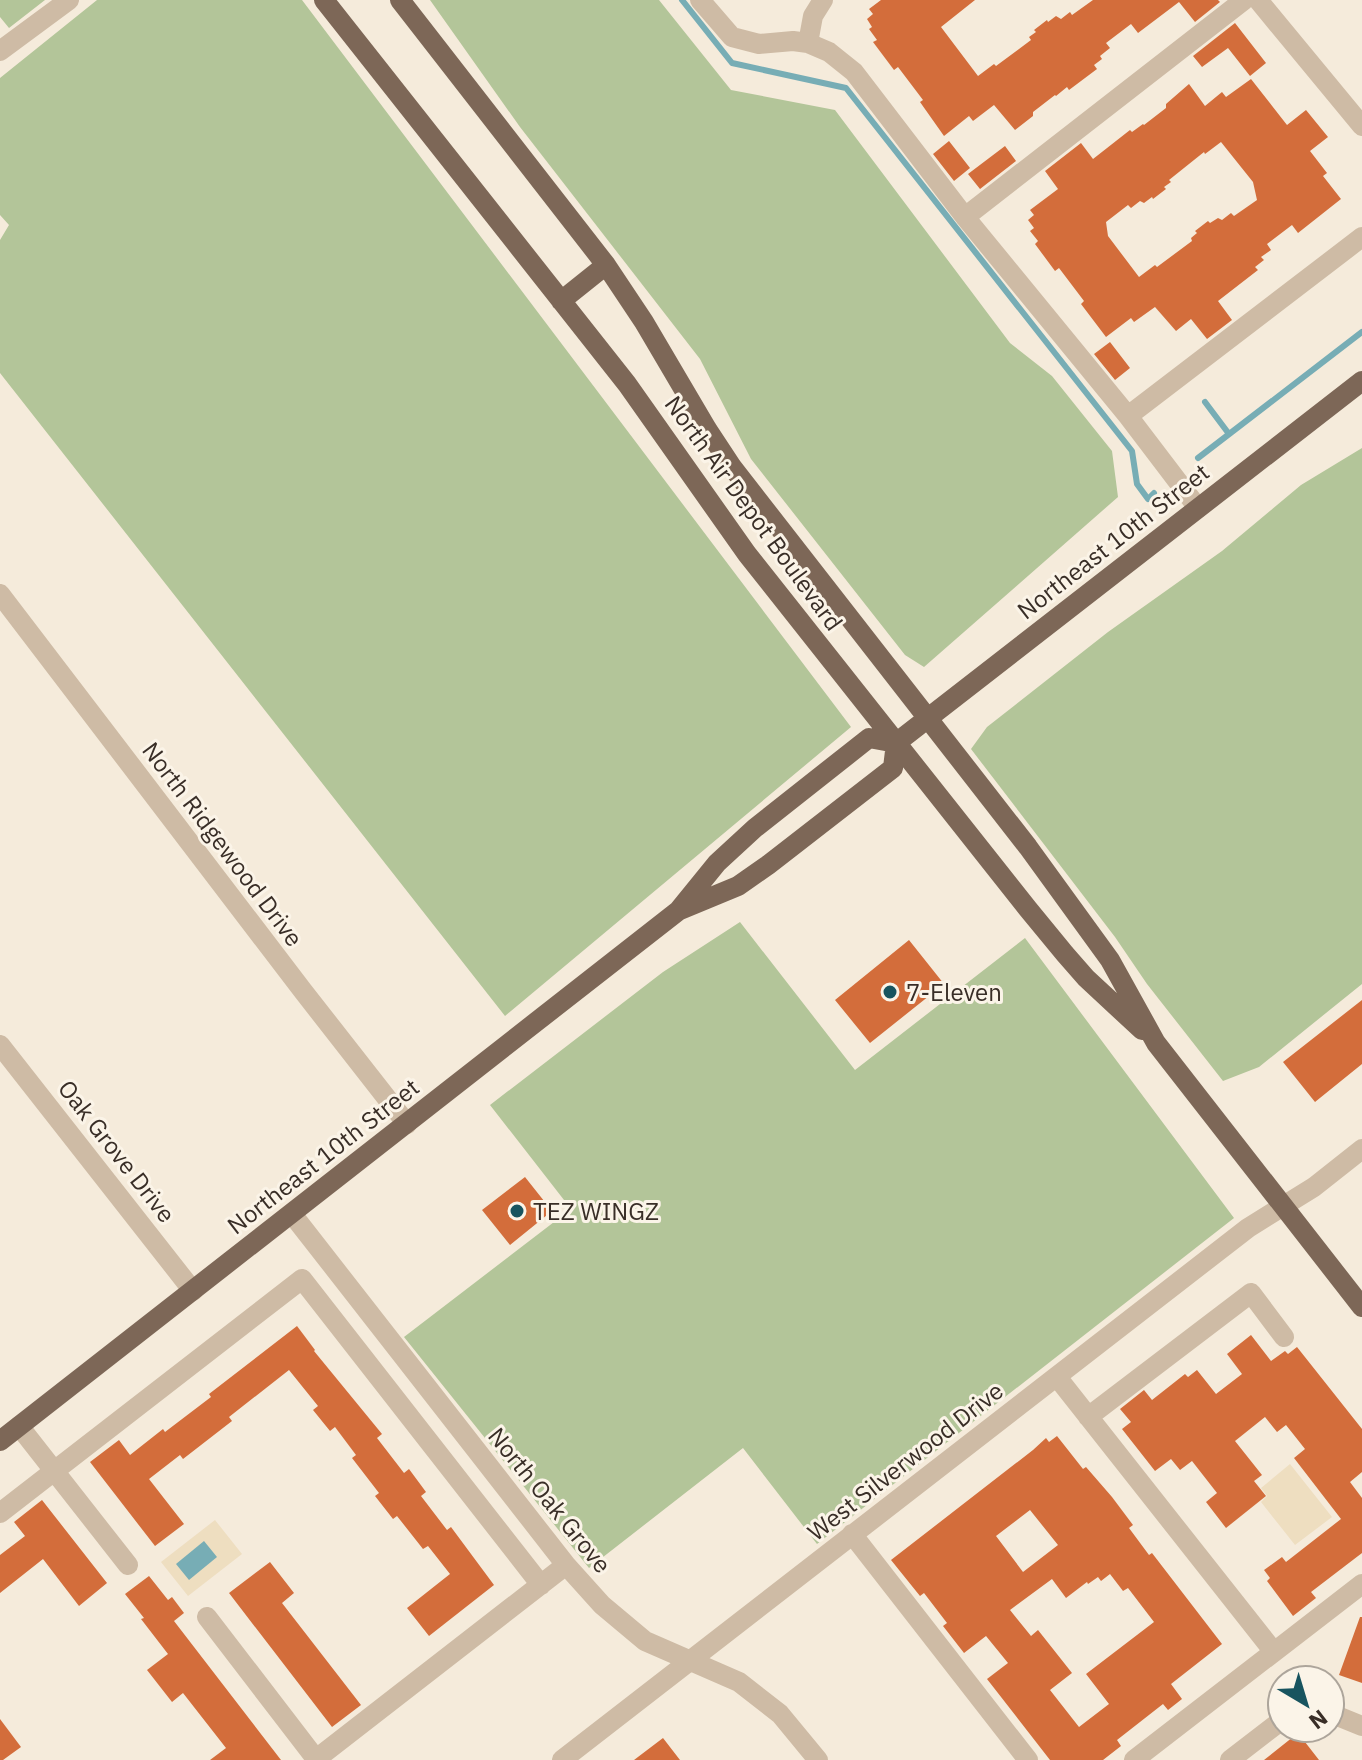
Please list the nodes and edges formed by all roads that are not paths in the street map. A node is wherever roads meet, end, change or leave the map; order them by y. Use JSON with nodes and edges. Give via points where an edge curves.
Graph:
{"nodes":[{"id":1,"x":69,"y":0,"type":"edge"},
{"id":2,"x":324,"y":0,"type":"edge"},
{"id":3,"x":400,"y":0,"type":"edge"},
{"id":4,"x":700,"y":0,"type":"edge"},
{"id":5,"x":823,"y":0,"type":"edge"},
{"id":6,"x":1244,"y":0,"type":"edge"},
{"id":7,"x":1258,"y":0,"type":"edge"},
{"id":8,"x":808,"y":43,"type":"junction"},
{"id":9,"x":0,"y":51,"type":"edge"},
{"id":10,"x":1362,"y":126,"type":"edge"},
{"id":11,"x":965,"y":217,"type":"junction"},
{"id":12,"x":1362,"y":237,"type":"edge"},
{"id":13,"x":606,"y":265,"type":"junction"},
{"id":14,"x":561,"y":301,"type":"junction"},
{"id":15,"x":1362,"y":381,"type":"edge"},
{"id":16,"x":1128,"y":416,"type":"junction"},
{"id":17,"x":1198,"y":508,"type":"junction"},
{"id":18,"x":0,"y":594,"type":"edge"},
{"id":19,"x":929,"y":718,"type":"junction"},
{"id":20,"x":896,"y":743,"type":"junction"},
{"id":21,"x":678,"y":911,"type":"junction"},
{"id":22,"x":1156,"y":1043,"type":"junction"},
{"id":23,"x":0,"y":1045,"type":"edge"},
{"id":24,"x":407,"y":1124,"type":"junction"},
{"id":25,"x":1362,"y":1149,"type":"edge"},
{"id":26,"x":1283,"y":1206,"type":"junction"},
{"id":27,"x":292,"y":1214,"type":"junction"},
{"id":28,"x":193,"y":1291,"type":"junction"},
{"id":29,"x":1362,"y":1307,"type":"edge"},
{"id":30,"x":1284,"y":1337,"type":"dead end"},
{"id":31,"x":1057,"y":1377,"type":"junction"},
{"id":32,"x":1088,"y":1417,"type":"junction"},
{"id":33,"x":19,"y":1426,"type":"junction"},
{"id":34,"x":0,"y":1441,"type":"edge"},
{"id":35,"x":53,"y":1471,"type":"junction"},
{"id":36,"x":0,"y":1513,"type":"edge"},
{"id":37,"x":852,"y":1534,"type":"junction"},
{"id":38,"x":128,"y":1565,"type":"dead end"},
{"id":39,"x":566,"y":1565,"type":"junction"},
{"id":40,"x":1362,"y":1584,"type":"edge"},
{"id":41,"x":541,"y":1585,"type":"junction"},
{"id":42,"x":207,"y":1617,"type":"dead end"},
{"id":43,"x":1274,"y":1652,"type":"junction"},
{"id":44,"x":690,"y":1661,"type":"junction"},
{"id":45,"x":1266,"y":1732,"type":"edge"},
{"id":46,"x":316,"y":1760,"type":"edge"},
{"id":47,"x":562,"y":1760,"type":"edge"},
{"id":48,"x":818,"y":1760,"type":"edge"},
{"id":49,"x":1028,"y":1760,"type":"edge"},
{"id":50,"x":1134,"y":1760,"type":"edge"},
{"id":51,"x":1230,"y":1760,"type":"edge"}],
"edges":[{"from":1,"to":9,"type":"street"},
{"from":2,"to":14,"type":"main road","name":"North Air Depot Boulevard"},
{"from":3,"to":13,"type":"main road","name":"North Air Depot Boulevard"},
{"from":4,"to":8,"type":"street","via":[[732,37],[759,44]]},
{"from":5,"to":8,"type":"street","via":[[813,16]]},
{"from":6,"to":11,"type":"street"},
{"from":7,"to":10,"type":"street"},
{"from":8,"to":11,"type":"street","via":[[854,72]]},
{"from":11,"to":16,"type":"street"},
{"from":12,"to":16,"type":"street"},
{"from":13,"to":14,"type":"main road"},
{"from":13,"to":19,"type":"main road","name":"North Air Depot Boulevard","via":[[732,467]]},
{"from":14,"to":20,"type":"main road","name":"North Air Depot Boulevard","via":[[653,419],[747,554]]},
{"from":15,"to":17,"type":"main road","name":"Northeast 10th Street"},
{"from":16,"to":17,"type":"street"},
{"from":17,"to":19,"type":"main road","name":"Northeast 10th Street"},
{"from":18,"to":24,"type":"street","name":"North Ridgewood Drive"},
{"from":19,"to":20,"type":"main road","name":"Northeast 10th Street"},
{"from":19,"to":22,"type":"main road","name":"North Air Depot Boulevard","via":[[1110,960]]},
{"from":20,"to":21,"type":"main road","name":"Northeast 10th Street","via":[[893,768],[768,865],[738,886]]},
{"from":20,"to":21,"type":"main road","name":"Northeast 10th Street","via":[[869,738],[755,828],[717,863]]},
{"from":20,"to":22,"type":"main road","name":"North Air Depot Boulevard","via":[[1065,954]]},
{"from":21,"to":24,"type":"main road","name":"Northeast 10th Street"},
{"from":22,"to":26,"type":"main road","name":"North Air Depot Boulevard"},
{"from":23,"to":28,"type":"street","name":"Oak Grove Drive"},
{"from":24,"to":27,"type":"main road","name":"Northeast 10th Street"},
{"from":25,"to":26,"type":"street","name":"West Silverwood Drive"},
{"from":26,"to":29,"type":"main road","name":"North Air Depot Boulevard"},
{"from":26,"to":31,"type":"street","name":"West Silverwood Drive"},
{"from":27,"to":28,"type":"main road","name":"Northeast 10th Street"},
{"from":27,"to":39,"type":"street","name":"North Oak Grove"},
{"from":28,"to":33,"type":"main road","name":"Northeast 10th Street"},
{"from":30,"to":32,"type":"street","via":[[1251,1293]]},
{"from":31,"to":32,"type":"street"},
{"from":31,"to":37,"type":"street","name":"West Silverwood Drive"},
{"from":32,"to":43,"type":"street"},
{"from":33,"to":34,"type":"main road","name":"Northeast 10th Street"},
{"from":33,"to":35,"type":"street"},
{"from":35,"to":36,"type":"street"},
{"from":35,"to":38,"type":"street"},
{"from":35,"to":41,"type":"street","via":[[302,1279]]},
{"from":37,"to":44,"type":"street","name":"West Silverwood Drive"},
{"from":37,"to":49,"type":"street"},
{"from":39,"to":41,"type":"street"},
{"from":39,"to":44,"type":"street","name":"North Oak Grove","via":[[645,1641]]},
{"from":40,"to":43,"type":"street"},
{"from":41,"to":46,"type":"street"},
{"from":42,"to":46,"type":"street"},
{"from":43,"to":50,"type":"street"},
{"from":44,"to":47,"type":"street","name":"West Silverwood Drive"},
{"from":44,"to":48,"type":"street","name":"North Oak Grove","via":[[739,1682],[780,1714]]},
{"from":45,"to":51,"type":"street"}]}
